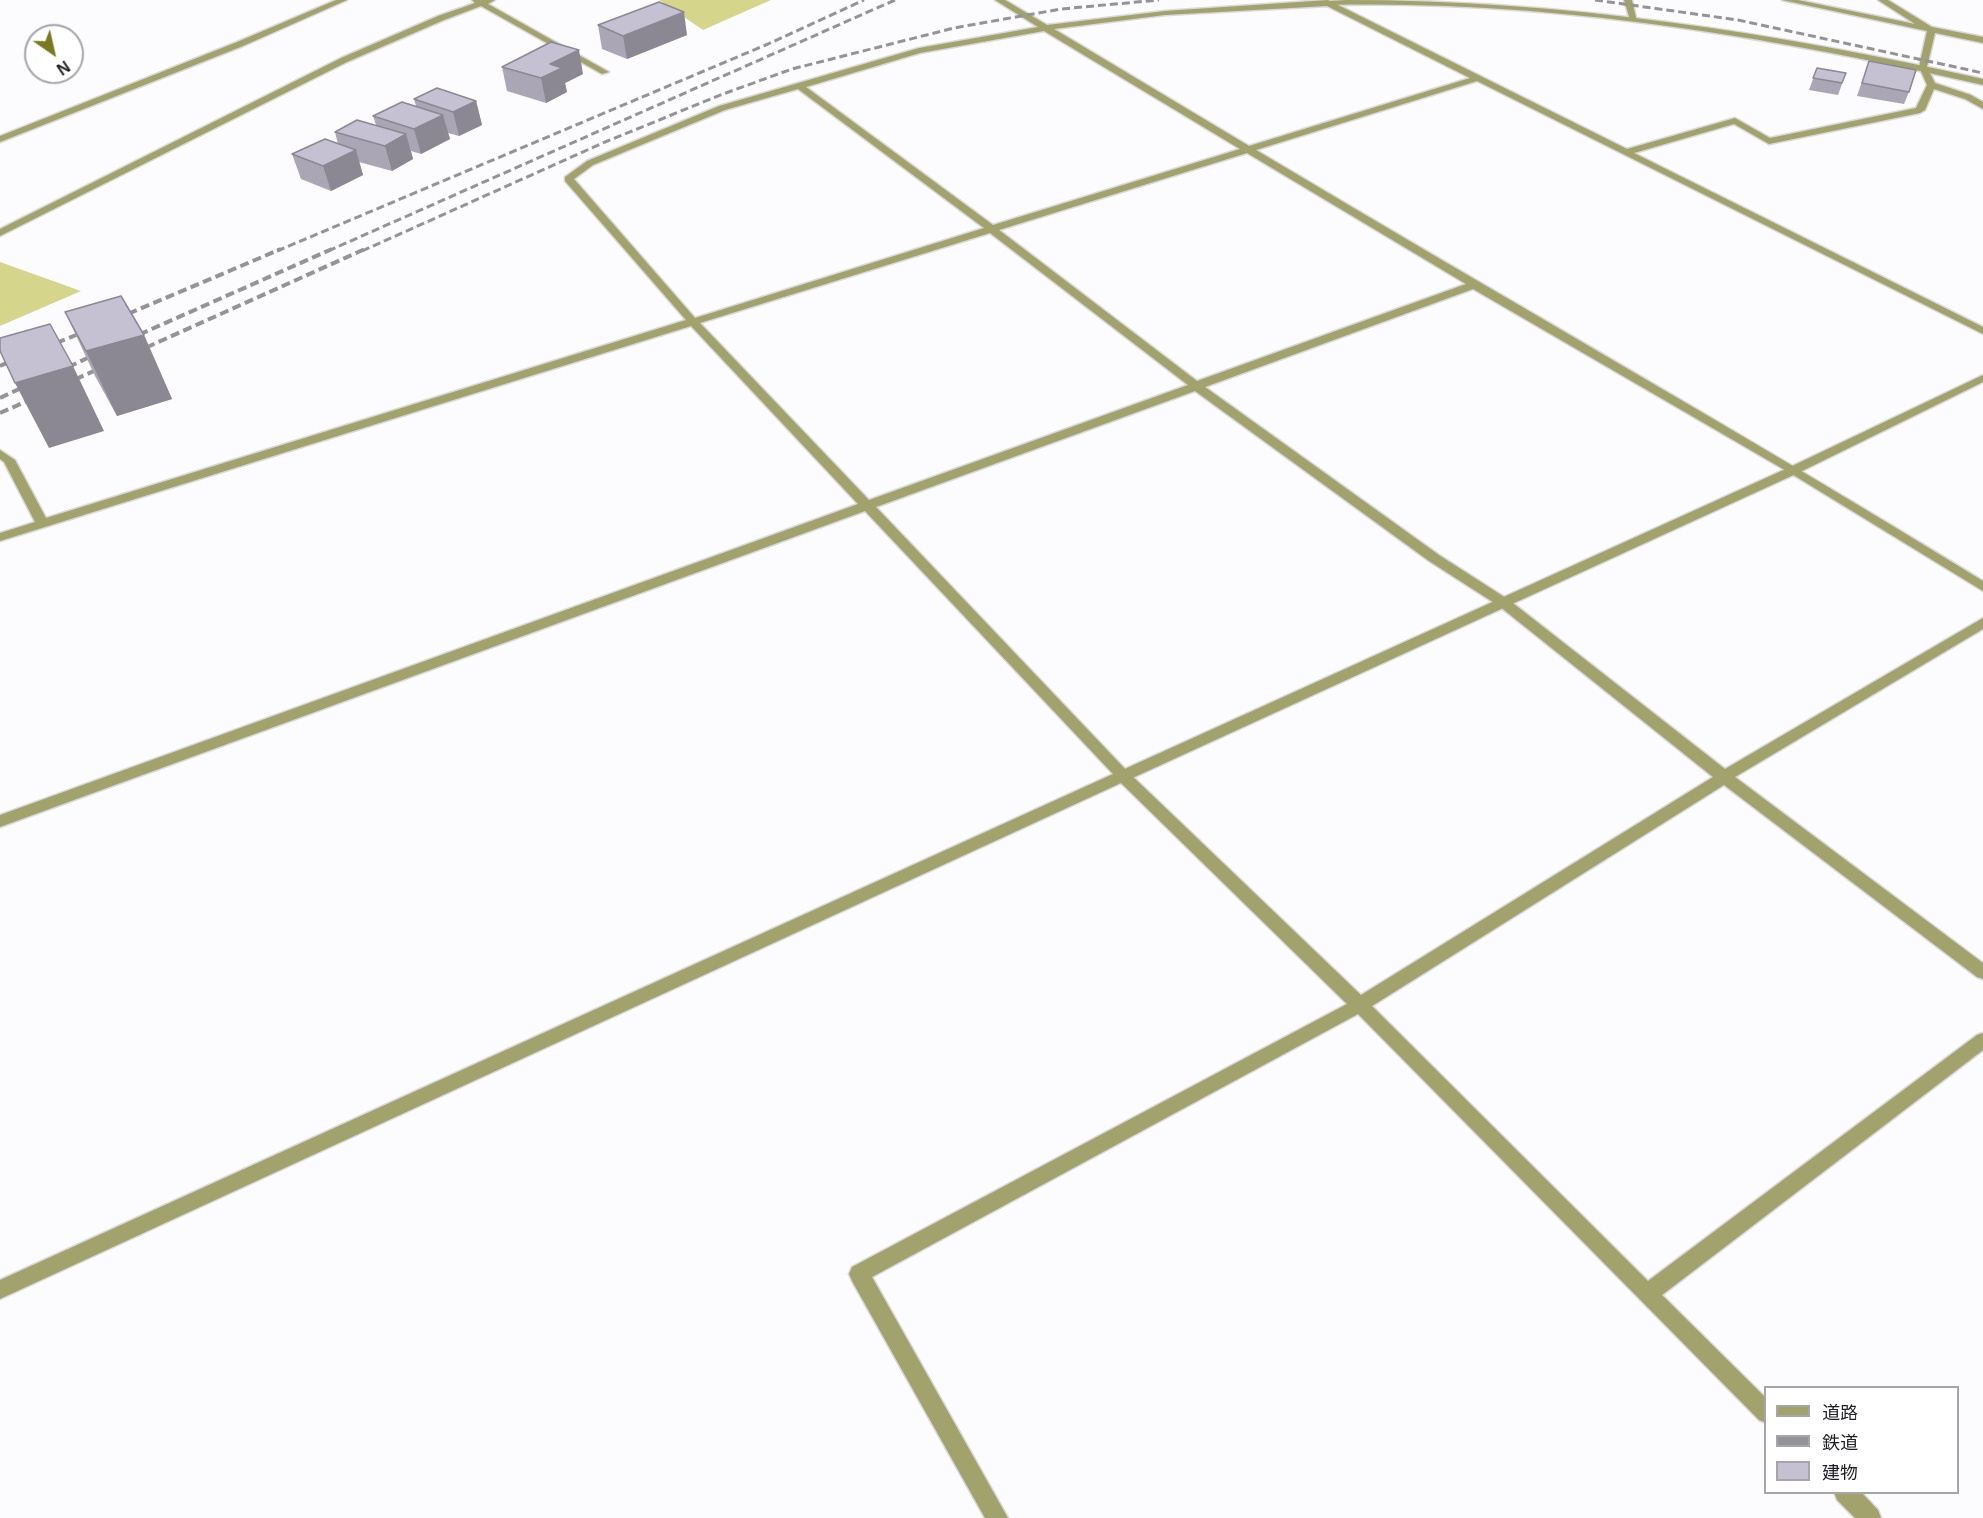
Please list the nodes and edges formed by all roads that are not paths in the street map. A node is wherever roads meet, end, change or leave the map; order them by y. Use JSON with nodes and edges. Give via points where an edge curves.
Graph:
{"nodes":[{"id":1,"x":343,"y":0,"type":"edge"},
{"id":2,"x":491,"y":0,"type":"edge"},
{"id":3,"x":999,"y":0,"type":"edge"},
{"id":4,"x":1628,"y":0,"type":"edge"},
{"id":5,"x":1786,"y":0,"type":"edge"},
{"id":6,"x":1882,"y":0,"type":"edge"},
{"id":7,"x":479,"y":2,"type":"edge"},
{"id":8,"x":1326,"y":2,"type":"edge"},
{"id":9,"x":1634,"y":20,"type":"junction"},
{"id":10,"x":1046,"y":28,"type":"junction"},
{"id":11,"x":1931,"y":30,"type":"junction"},
{"id":12,"x":1983,"y":40,"type":"edge"},
{"id":13,"x":1923,"y":67,"type":"junction"},
{"id":14,"x":605,"y":72,"type":"dead end"},
{"id":15,"x":1478,"y":78,"type":"junction"},
{"id":16,"x":1983,"y":82,"type":"edge"},
{"id":17,"x":798,"y":85,"type":"junction"},
{"id":18,"x":1931,"y":86,"type":"junction"},
{"id":19,"x":1983,"y":106,"type":"edge"},
{"id":20,"x":0,"y":139,"type":"edge"},
{"id":21,"x":1249,"y":149,"type":"junction"},
{"id":22,"x":1626,"y":152,"type":"junction"},
{"id":23,"x":991,"y":229,"type":"junction"},
{"id":24,"x":0,"y":233,"type":"edge"},
{"id":25,"x":1474,"y":285,"type":"junction"},
{"id":26,"x":693,"y":322,"type":"junction"},
{"id":27,"x":1983,"y":331,"type":"edge"},
{"id":28,"x":1983,"y":378,"type":"edge"},
{"id":29,"x":1196,"y":386,"type":"junction"},
{"id":30,"x":0,"y":454,"type":"edge"},
{"id":31,"x":1794,"y":471,"type":"junction"},
{"id":32,"x":867,"y":506,"type":"junction"},
{"id":33,"x":43,"y":524,"type":"junction"},
{"id":34,"x":0,"y":537,"type":"edge"},
{"id":35,"x":1983,"y":587,"type":"edge"},
{"id":36,"x":1504,"y":603,"type":"junction"},
{"id":37,"x":1983,"y":623,"type":"edge"},
{"id":38,"x":1123,"y":776,"type":"junction"},
{"id":39,"x":1724,"y":777,"type":"junction"},
{"id":40,"x":0,"y":821,"type":"edge"},
{"id":41,"x":1983,"y":972,"type":"edge"},
{"id":42,"x":1360,"y":1005,"type":"junction"},
{"id":43,"x":1983,"y":1040,"type":"edge"},
{"id":44,"x":0,"y":1290,"type":"edge"},
{"id":45,"x":1647,"y":1294,"type":"junction"},
{"id":46,"x":1764,"y":1411,"type":"edge"},
{"id":47,"x":1847,"y":1494,"type":"edge"},
{"id":48,"x":998,"y":1518,"type":"edge"},
{"id":49,"x":1870,"y":1518,"type":"edge"}],
"edges":[{"from":1,"to":20,"type":"street"},
{"from":2,"to":7,"type":"street"},
{"from":3,"to":10,"type":"street"},
{"from":4,"to":9,"type":"street"},
{"from":5,"to":11,"type":"street"},
{"from":6,"to":11,"type":"street"},
{"from":7,"to":14,"type":"street"},
{"from":7,"to":24,"type":"street","via":[[344,60]]},
{"from":8,"to":9,"type":"street","via":[[1538,8]]},
{"from":8,"to":10,"type":"street","via":[[1165,13]]},
{"from":8,"to":15,"type":"street"},
{"from":9,"to":13,"type":"street"},
{"from":10,"to":17,"type":"street","via":[[919,51]]},
{"from":10,"to":21,"type":"street"},
{"from":11,"to":12,"type":"street"},
{"from":11,"to":13,"type":"street"},
{"from":13,"to":16,"type":"street"},
{"from":13,"to":18,"type":"street"},
{"from":15,"to":21,"type":"street"},
{"from":15,"to":22,"type":"street"},
{"from":17,"to":23,"type":"street"},
{"from":17,"to":26,"type":"street","via":[[722,108],[590,163],[568,179]]},
{"from":18,"to":19,"type":"street"},
{"from":18,"to":22,"type":"street","via":[[1920,110],[1769,141],[1735,121]]},
{"from":21,"to":23,"type":"street"},
{"from":21,"to":25,"type":"street"},
{"from":22,"to":27,"type":"street"},
{"from":23,"to":26,"type":"street"},
{"from":23,"to":29,"type":"street"},
{"from":25,"to":29,"type":"street"},
{"from":25,"to":31,"type":"street"},
{"from":26,"to":32,"type":"street"},
{"from":26,"to":33,"type":"street"},
{"from":28,"to":31,"type":"street"},
{"from":29,"to":32,"type":"street"},
{"from":29,"to":36,"type":"street","via":[[1434,558]]},
{"from":30,"to":33,"type":"street","via":[[9,460]]},
{"from":31,"to":35,"type":"street"},
{"from":31,"to":36,"type":"street"},
{"from":32,"to":38,"type":"street"},
{"from":32,"to":40,"type":"street"},
{"from":33,"to":34,"type":"street"},
{"from":36,"to":38,"type":"street"},
{"from":36,"to":39,"type":"street"},
{"from":37,"to":39,"type":"street"},
{"from":38,"to":42,"type":"street"},
{"from":38,"to":44,"type":"street"},
{"from":39,"to":41,"type":"street"},
{"from":39,"to":42,"type":"street"},
{"from":42,"to":45,"type":"street"},
{"from":42,"to":48,"type":"street","via":[[860,1274]]},
{"from":43,"to":45,"type":"street"},
{"from":45,"to":46,"type":"street"},
{"from":47,"to":49,"type":"street"}]}
